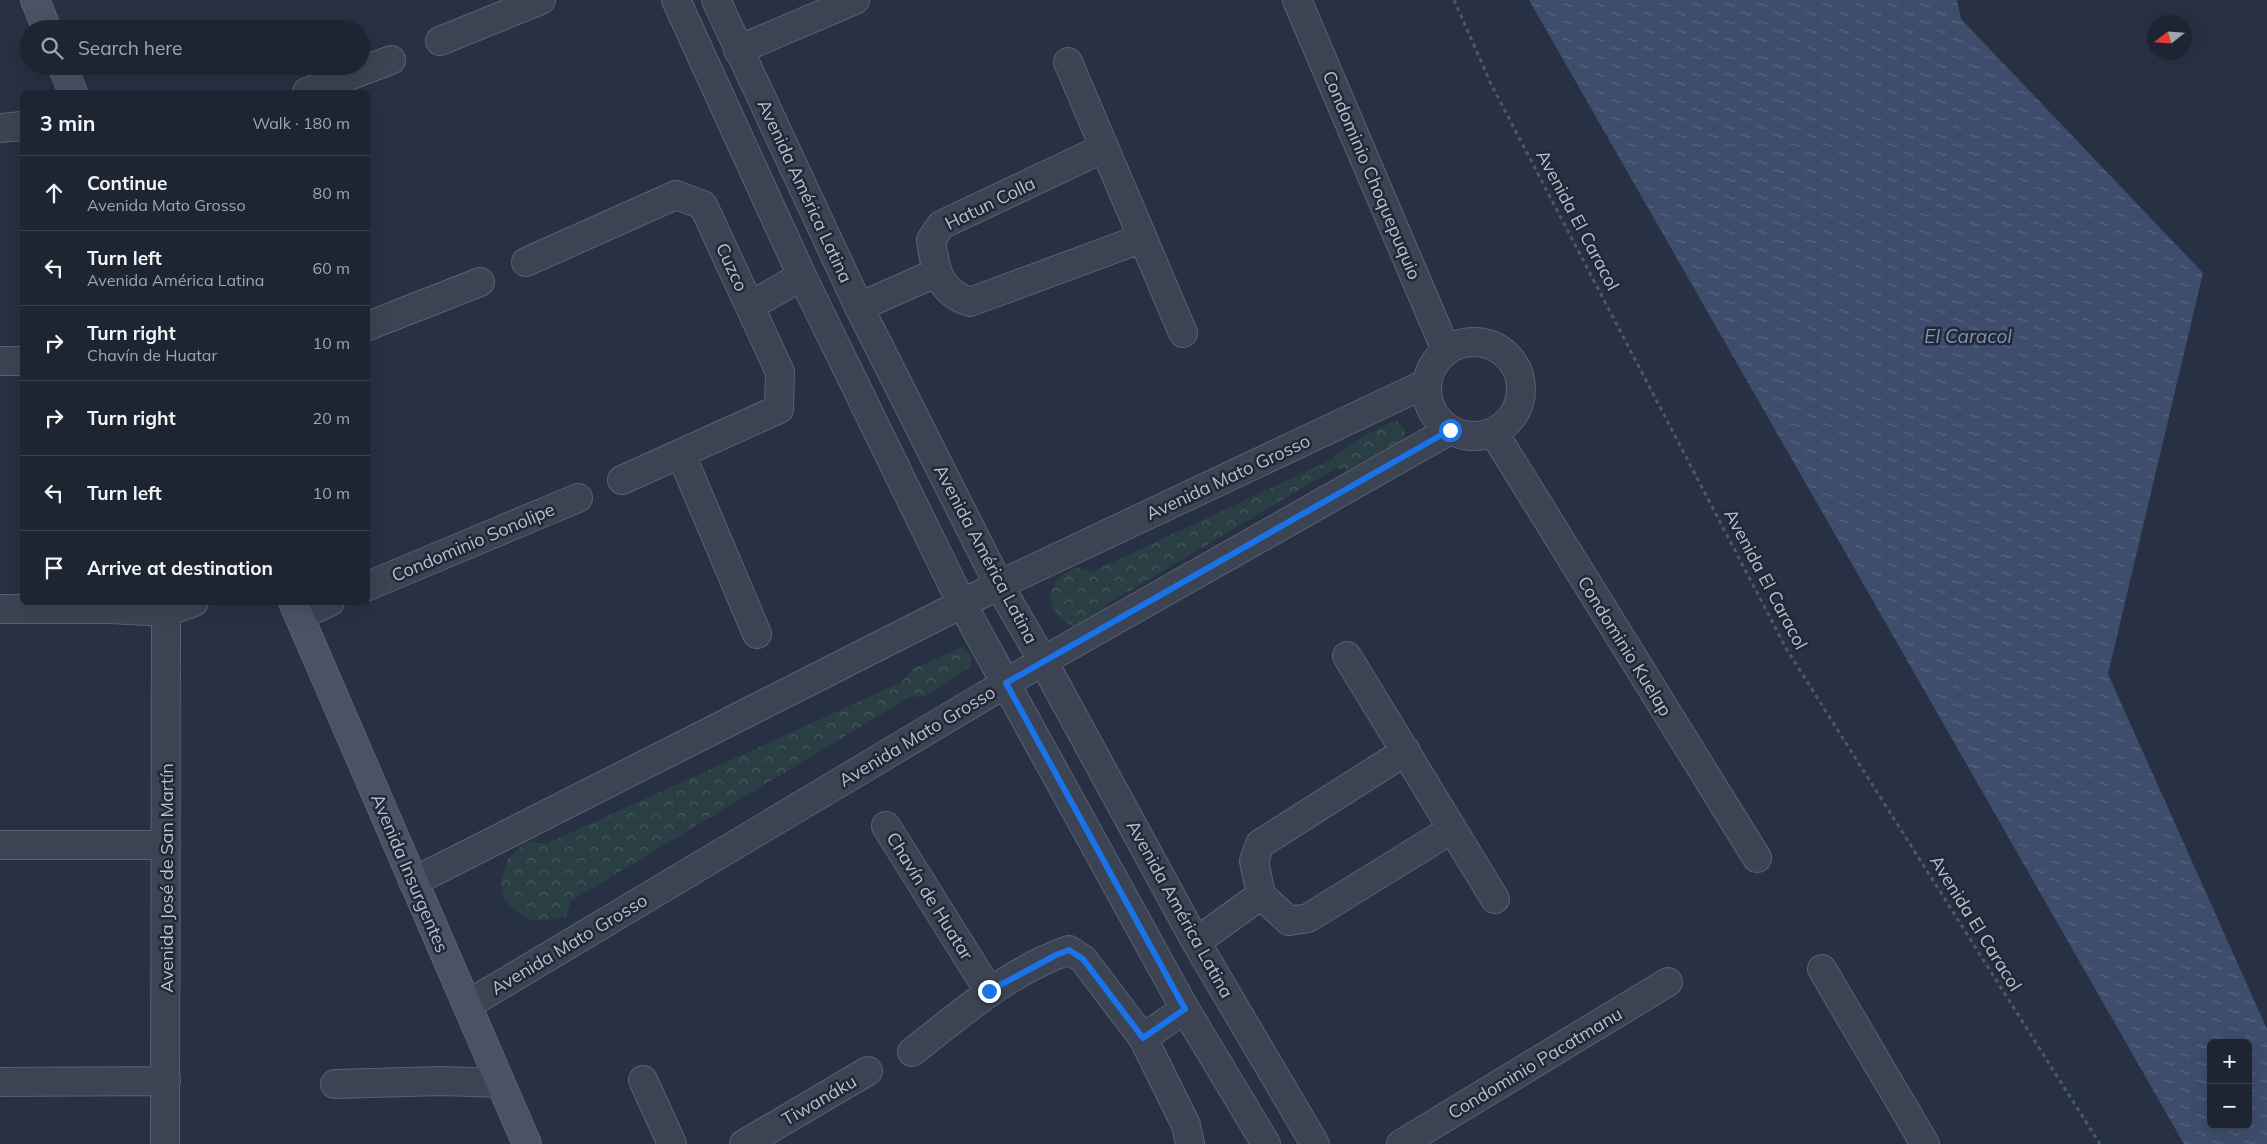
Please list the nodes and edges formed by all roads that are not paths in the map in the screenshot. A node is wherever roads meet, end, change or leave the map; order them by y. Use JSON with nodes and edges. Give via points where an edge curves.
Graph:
{"nodes":[{"id":1,"x":35,"y":0,"type":"edge"},
{"id":2,"x":540,"y":0,"type":"edge"},
{"id":3,"x":676,"y":0,"type":"edge"},
{"id":4,"x":716,"y":0,"type":"edge"},
{"id":5,"x":855,"y":0,"type":"edge"},
{"id":6,"x":1297,"y":0,"type":"edge"},
{"id":7,"x":43,"y":20,"type":"edge"},
{"id":8,"x":440,"y":41,"type":"dead end"},
{"id":9,"x":738,"y":50,"type":"junction"},
{"id":10,"x":391,"y":60,"type":"dead end"},
{"id":11,"x":1068,"y":62,"type":"dead end"},
{"id":12,"x":370,"y":68,"type":"edge"},
{"id":13,"x":66,"y":75,"type":"edge"},
{"id":14,"x":351,"y":75,"type":"edge"},
{"id":15,"x":72,"y":90,"type":"edge"},
{"id":16,"x":311,"y":90,"type":"edge"},
{"id":17,"x":20,"y":126,"type":"edge"},
{"id":18,"x":0,"y":128,"type":"edge"},
{"id":19,"x":1104,"y":148,"type":"junction"},
{"id":20,"x":1143,"y":238,"type":"junction"},
{"id":21,"x":526,"y":262,"type":"dead end"},
{"id":22,"x":936,"y":273,"type":"junction"},
{"id":23,"x":802,"y":276,"type":"junction"},
{"id":24,"x":480,"y":282,"type":"dead end"},
{"id":25,"x":750,"y":306,"type":"junction"},
{"id":26,"x":859,"y":307,"type":"junction"},
{"id":27,"x":370,"y":325,"type":"edge"},
{"id":28,"x":1183,"y":333,"type":"dead end"},
{"id":29,"x":1446,"y":350,"type":"junction"},
{"id":30,"x":0,"y":361,"type":"edge"},
{"id":31,"x":20,"y":361,"type":"edge"},
{"id":32,"x":1427,"y":383,"type":"junction"},
{"id":33,"x":1450,"y":430,"type":"junction"},
{"id":34,"x":1494,"y":433,"type":"junction"},
{"id":35,"x":681,"y":454,"type":"junction"},
{"id":36,"x":622,"y":480,"type":"dead end"},
{"id":37,"x":578,"y":498,"type":"dead end"},
{"id":38,"x":370,"y":585,"type":"edge"},
{"id":39,"x":999,"y":585,"type":"junction"},
{"id":40,"x":962,"y":604,"type":"junction"},
{"id":41,"x":186,"y":605,"type":"edge"},
{"id":42,"x":315,"y":605,"type":"edge"},
{"id":43,"x":0,"y":609,"type":"edge"},
{"id":44,"x":296,"y":609,"type":"edge"},
{"id":45,"x":166,"y":612,"type":"junction"},
{"id":46,"x":757,"y":634,"type":"dead end"},
{"id":47,"x":1347,"y":656,"type":"dead end"},
{"id":48,"x":1043,"y":661,"type":"junction"},
{"id":49,"x":1006,"y":683,"type":"junction"},
{"id":50,"x":1406,"y":750,"type":"junction"},
{"id":51,"x":886,"y":826,"type":"dead end"},
{"id":52,"x":1452,"y":829,"type":"junction"},
{"id":53,"x":0,"y":845,"type":"edge"},
{"id":54,"x":166,"y":845,"type":"junction"},
{"id":55,"x":1757,"y":858,"type":"dead end"},
{"id":56,"x":413,"y":882,"type":"junction"},
{"id":57,"x":1261,"y":895,"type":"junction"},
{"id":58,"x":1495,"y":898,"type":"dead end"},
{"id":59,"x":1196,"y":942,"type":"junction"},
{"id":60,"x":1822,"y":969,"type":"dead end"},
{"id":61,"x":1668,"y":982,"type":"dead end"},
{"id":62,"x":989,"y":991,"type":"junction"},
{"id":63,"x":467,"y":1005,"type":"junction"},
{"id":64,"x":1177,"y":1015,"type":"junction"},
{"id":65,"x":1143,"y":1038,"type":"junction"},
{"id":66,"x":912,"y":1052,"type":"dead end"},
{"id":67,"x":868,"y":1071,"type":"dead end"},
{"id":68,"x":643,"y":1080,"type":"dead end"},
{"id":69,"x":166,"y":1081,"type":"junction"},
{"id":70,"x":0,"y":1082,"type":"edge"},
{"id":71,"x":500,"y":1083,"type":"junction"},
{"id":72,"x":335,"y":1084,"type":"dead end"},
{"id":73,"x":165,"y":1144,"type":"edge"},
{"id":74,"x":526,"y":1144,"type":"edge"},
{"id":75,"x":672,"y":1144,"type":"edge"},
{"id":76,"x":744,"y":1144,"type":"edge"},
{"id":77,"x":1190,"y":1144,"type":"edge"},
{"id":78,"x":1266,"y":1144,"type":"edge"},
{"id":79,"x":1314,"y":1144,"type":"edge"},
{"id":80,"x":1401,"y":1144,"type":"edge"},
{"id":81,"x":1925,"y":1144,"type":"edge"}],
"edges":[{"from":1,"to":7,"type":"main road"},
{"from":2,"to":8,"type":"street"},
{"from":3,"to":23,"type":"street"},
{"from":4,"to":9,"type":"street","name":"Avenida América Latina"},
{"from":5,"to":9,"type":"street"},
{"from":6,"to":29,"type":"street","name":"Condominio Choquepuquio"},
{"from":9,"to":26,"type":"street","name":"Avenida América Latina"},
{"from":10,"to":12,"type":"street"},
{"from":11,"to":19,"type":"street"},
{"from":13,"to":15,"type":"main road"},
{"from":14,"to":16,"type":"street"},
{"from":17,"to":18,"type":"street"},
{"from":19,"to":20,"type":"street"},
{"from":19,"to":22,"type":"street","name":"Hatun Colla","via":[[941,224],[931,240]]},
{"from":20,"to":22,"type":"street","name":"Hatun Colla","via":[[970,302],[955,297]]},
{"from":20,"to":28,"type":"street"},
{"from":21,"to":25,"type":"street","name":"Cuzco","via":[[676,195],[703,206]]},
{"from":22,"to":26,"type":"street"},
{"from":23,"to":25,"type":"street"},
{"from":23,"to":40,"type":"street"},
{"from":24,"to":27,"type":"street"},
{"from":25,"to":35,"type":"street","name":"Cuzco","via":[[780,372],[779,409]]},
{"from":26,"to":39,"type":"street","name":"Avenida América Latina"},
{"from":29,"to":32,"type":"street","via":[[1433,365]]},
{"from":29,"to":34,"type":"street","via":[[1466,342],[1489,344],[1508,356],[1519,376],[1520,398],[1511,418]]},
{"from":30,"to":31,"type":"street"},
{"from":32,"to":33,"type":"street","via":[[1431,410]]},
{"from":32,"to":39,"type":"street","name":"Avenida Mato Grosso"},
{"from":33,"to":34,"type":"street","via":[[1472,437]]},
{"from":33,"to":48,"type":"street","name":"Avenida Mato Grosso"},
{"from":34,"to":55,"type":"street","name":"Condominio Kuelap"},
{"from":35,"to":36,"type":"street","name":"Cuzco"},
{"from":35,"to":46,"type":"street"},
{"from":37,"to":38,"type":"street","name":"Condominio Sonolipe"},
{"from":39,"to":40,"type":"street","name":"Avenida Mato Grosso"},
{"from":39,"to":48,"type":"street","name":"Avenida América Latina"},
{"from":40,"to":49,"type":"street"},
{"from":40,"to":56,"type":"street","name":"Avenida Mato Grosso"},
{"from":41,"to":45,"type":"street"},
{"from":42,"to":44,"type":"street"},
{"from":43,"to":45,"type":"street"},
{"from":44,"to":56,"type":"main road","name":"Avenida Insurgentes"},
{"from":45,"to":54,"type":"street","name":"Avenida José de San Martín"},
{"from":47,"to":50,"type":"street"},
{"from":48,"to":49,"type":"street","name":"Avenida Mato Grosso"},
{"from":48,"to":59,"type":"street","name":"Avenida América Latina"},
{"from":49,"to":63,"type":"street","name":"Avenida Mato Grosso"},
{"from":49,"to":64,"type":"street"},
{"from":50,"to":52,"type":"street"},
{"from":50,"to":57,"type":"street","via":[[1260,844],[1254,861]]},
{"from":51,"to":62,"type":"street","name":"Chavín de Huatar"},
{"from":52,"to":57,"type":"street","via":[[1308,918],[1289,921]]},
{"from":52,"to":58,"type":"street"},
{"from":53,"to":54,"type":"street"},
{"from":54,"to":69,"type":"street","name":"Avenida José de San Martín"},
{"from":56,"to":63,"type":"main road","name":"Avenida Insurgentes"},
{"from":57,"to":59,"type":"street"},
{"from":59,"to":79,"type":"street","name":"Avenida América Latina"},
{"from":60,"to":81,"type":"street"},
{"from":61,"to":80,"type":"street","name":"Condominio Pacatmanu"},
{"from":62,"to":65,"type":"street","via":[[1069,950],[1083,959]]},
{"from":62,"to":66,"type":"street"},
{"from":63,"to":71,"type":"main road","name":"Avenida Insurgentes"},
{"from":64,"to":65,"type":"street"},
{"from":64,"to":78,"type":"street"},
{"from":65,"to":77,"type":"street","via":[[1186,1125]]},
{"from":67,"to":76,"type":"street","name":"Tiwanáku"},
{"from":68,"to":75,"type":"street"},
{"from":69,"to":70,"type":"street"},
{"from":69,"to":73,"type":"street","name":"Avenida José de San Martín"},
{"from":71,"to":72,"type":"street"},
{"from":71,"to":74,"type":"main road","name":"Avenida Insurgentes"}]}
